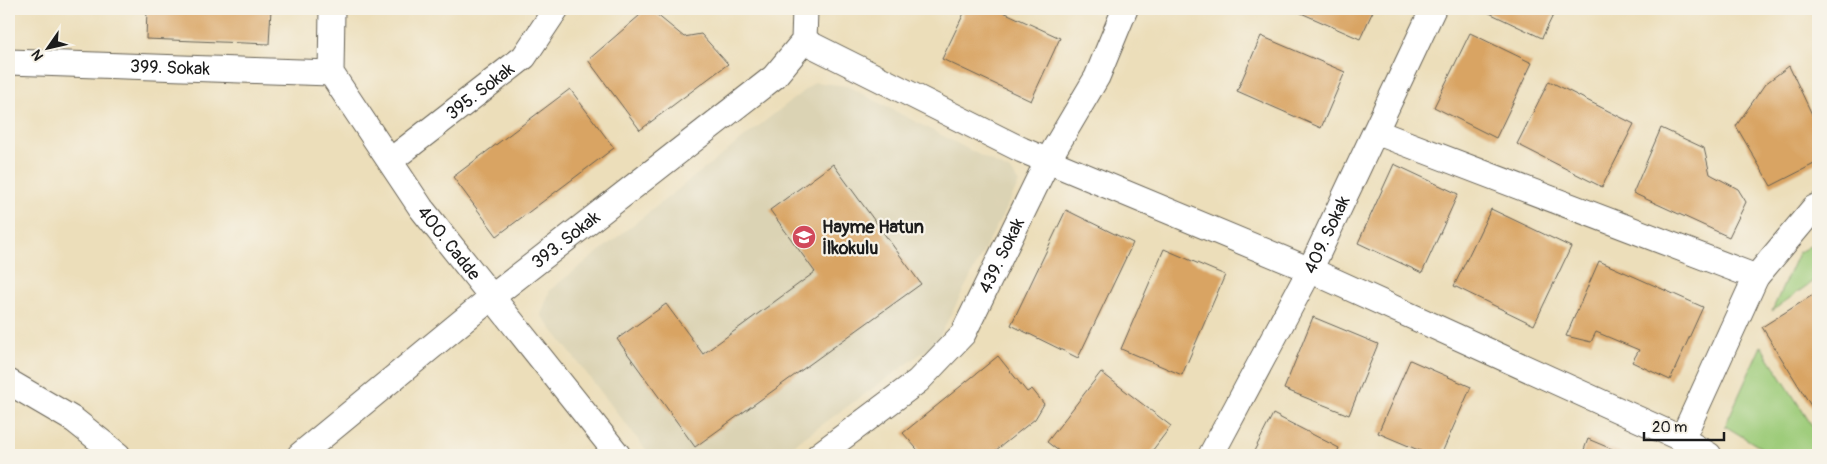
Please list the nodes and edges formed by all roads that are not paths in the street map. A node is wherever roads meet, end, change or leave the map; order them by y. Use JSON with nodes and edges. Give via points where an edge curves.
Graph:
{"nodes":[{"id":1,"x":332,"y":9,"type":"edge"},
{"id":2,"x":556,"y":9,"type":"edge"},
{"id":3,"x":806,"y":9,"type":"edge"},
{"id":4,"x":1125,"y":9,"type":"edge"},
{"id":5,"x":1433,"y":9,"type":"edge"},
{"id":6,"x":804,"y":41,"type":"junction"},
{"id":7,"x":9,"y":62,"type":"edge"},
{"id":8,"x":331,"y":73,"type":"junction"},
{"id":9,"x":1376,"y":132,"type":"junction"},
{"id":10,"x":1048,"y":160,"type":"junction"},
{"id":11,"x":390,"y":161,"type":"junction"},
{"id":12,"x":1818,"y":206,"type":"edge"},
{"id":13,"x":1310,"y":270,"type":"junction"},
{"id":14,"x":1756,"y":277,"type":"junction"},
{"id":15,"x":492,"y":297,"type":"junction"},
{"id":16,"x":9,"y":382,"type":"edge"},
{"id":17,"x":1682,"y":439,"type":"junction"},
{"id":18,"x":118,"y":455,"type":"edge"},
{"id":19,"x":300,"y":455,"type":"edge"},
{"id":20,"x":618,"y":455,"type":"edge"},
{"id":21,"x":819,"y":455,"type":"edge"},
{"id":22,"x":1212,"y":455,"type":"edge"},
{"id":23,"x":1709,"y":455,"type":"edge"}],
"edges":[{"from":1,"to":8,"type":"street"},
{"from":2,"to":11,"type":"street","name":"395. Sokak","via":[[524,57]]},
{"from":3,"to":6,"type":"street"},
{"from":4,"to":10,"type":"street","name":"439. Sokak","via":[[1097,77]]},
{"from":5,"to":9,"type":"street","name":"409. Sokak"},
{"from":6,"to":10,"type":"street"},
{"from":6,"to":15,"type":"street","name":"393. Sokak","via":[[774,77]]},
{"from":7,"to":8,"type":"street","name":"399. Sokak"},
{"from":8,"to":11,"type":"street","name":"400. Cadde"},
{"from":9,"to":13,"type":"street","name":"409. Sokak"},
{"from":9,"to":14,"type":"street"},
{"from":10,"to":13,"type":"street"},
{"from":10,"to":21,"type":"street","name":"439. Sokak","via":[[963,334],[918,381]]},
{"from":11,"to":15,"type":"street","name":"400. Cadde","via":[[421,208]]},
{"from":12,"to":14,"type":"street"},
{"from":13,"to":17,"type":"street"},
{"from":13,"to":22,"type":"street","name":"409. Sokak"},
{"from":14,"to":17,"type":"street"},
{"from":15,"to":19,"type":"street","name":"393. Sokak"},
{"from":15,"to":20,"type":"street","name":"400. Cadde"},
{"from":16,"to":18,"type":"street","via":[[74,420]]},
{"from":17,"to":23,"type":"street"}]}
